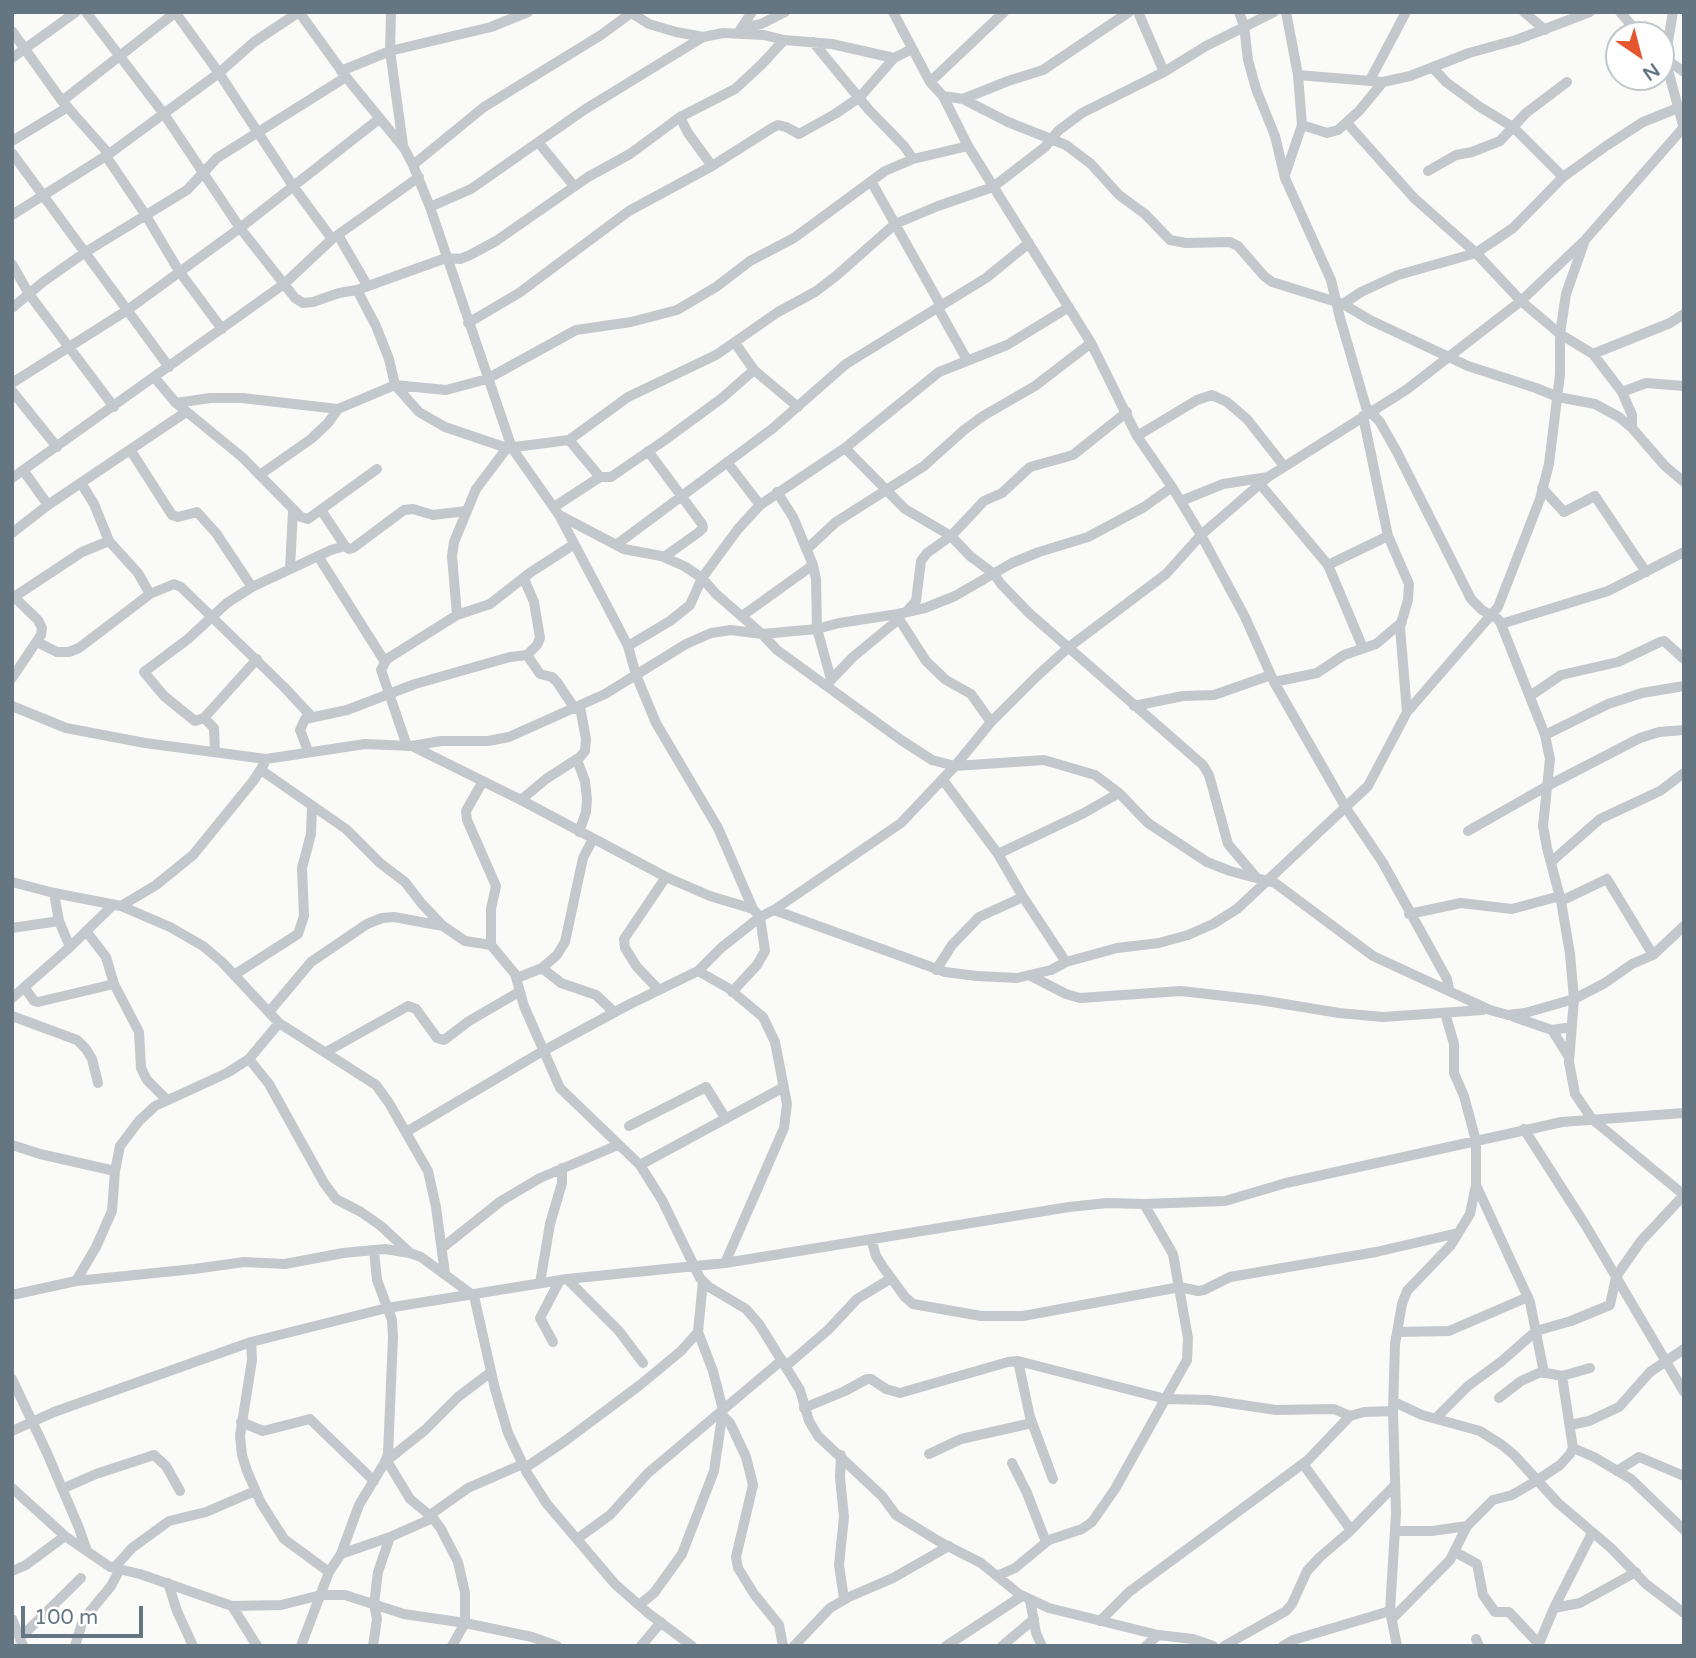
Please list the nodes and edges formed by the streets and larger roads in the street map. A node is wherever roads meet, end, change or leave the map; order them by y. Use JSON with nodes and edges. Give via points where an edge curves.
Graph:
{"nodes":[{"id":1,"x":76,"y":12,"type":"edge"},
{"id":2,"x":86,"y":12,"type":"edge"},
{"id":3,"x":175,"y":12,"type":"edge"},
{"id":4,"x":299,"y":12,"type":"edge"},
{"id":5,"x":391,"y":12,"type":"edge"},
{"id":6,"x":528,"y":12,"type":"edge"},
{"id":7,"x":752,"y":12,"type":"edge"},
{"id":8,"x":785,"y":12,"type":"edge"},
{"id":9,"x":893,"y":12,"type":"edge"},
{"id":10,"x":1004,"y":12,"type":"edge"},
{"id":11,"x":1129,"y":12,"type":"edge"},
{"id":12,"x":1139,"y":12,"type":"edge"},
{"id":13,"x":1239,"y":12,"type":"edge"},
{"id":14,"x":1274,"y":12,"type":"edge"},
{"id":15,"x":1286,"y":12,"type":"edge"},
{"id":16,"x":1406,"y":12,"type":"edge"},
{"id":17,"x":1524,"y":12,"type":"edge"},
{"id":18,"x":1590,"y":12,"type":"edge"},
{"id":19,"x":638,"y":14,"type":"edge"},
{"id":20,"x":1244,"y":26,"type":"junction"},
{"id":21,"x":1545,"y":30,"type":"junction"},
{"id":22,"x":740,"y":31,"type":"junction"},
{"id":23,"x":12,"y":32,"type":"edge"},
{"id":24,"x":703,"y":37,"type":"junction"},
{"id":25,"x":784,"y":40,"type":"junction"},
{"id":26,"x":813,"y":42,"type":"junction"},
{"id":27,"x":25,"y":50,"type":"junction"},
{"id":28,"x":912,"y":50,"type":"junction"},
{"id":29,"x":390,"y":51,"type":"junction"},
{"id":30,"x":121,"y":56,"type":"junction"},
{"id":31,"x":12,"y":58,"type":"edge"},
{"id":32,"x":894,"y":58,"type":"junction"},
{"id":33,"x":1433,"y":68,"type":"junction"},
{"id":34,"x":1164,"y":72,"type":"junction"},
{"id":35,"x":219,"y":73,"type":"junction"},
{"id":36,"x":343,"y":74,"type":"junction"},
{"id":37,"x":1298,"y":75,"type":"junction"},
{"id":38,"x":1370,"y":80,"type":"junction"},
{"id":39,"x":930,"y":82,"type":"junction"},
{"id":40,"x":1383,"y":82,"type":"junction"},
{"id":41,"x":1567,"y":82,"type":"dead end"},
{"id":42,"x":1673,"y":91,"type":"edge"},
{"id":43,"x":943,"y":96,"type":"junction"},
{"id":44,"x":860,"y":97,"type":"junction"},
{"id":45,"x":963,"y":99,"type":"junction"},
{"id":46,"x":64,"y":104,"type":"junction"},
{"id":47,"x":1678,"y":108,"type":"junction"},
{"id":48,"x":164,"y":114,"type":"junction"},
{"id":49,"x":680,"y":117,"type":"junction"},
{"id":50,"x":379,"y":119,"type":"junction"},
{"id":51,"x":1347,"y":123,"type":"junction"},
{"id":52,"x":1302,"y":125,"type":"junction"},
{"id":53,"x":1513,"y":127,"type":"junction"},
{"id":54,"x":1684,"y":128,"type":"edge"},
{"id":55,"x":259,"y":132,"type":"junction"},
{"id":56,"x":1052,"y":140,"type":"junction"},
{"id":57,"x":12,"y":141,"type":"edge"},
{"id":58,"x":538,"y":142,"type":"junction"},
{"id":59,"x":968,"y":146,"type":"junction"},
{"id":60,"x":404,"y":148,"type":"junction"},
{"id":61,"x":12,"y":153,"type":"edge"},
{"id":62,"x":107,"y":155,"type":"junction"},
{"id":63,"x":913,"y":159,"type":"junction"},
{"id":64,"x":413,"y":165,"type":"junction"},
{"id":65,"x":712,"y":166,"type":"junction"},
{"id":66,"x":1428,"y":171,"type":"dead end"},
{"id":67,"x":203,"y":172,"type":"junction"},
{"id":68,"x":419,"y":177,"type":"junction"},
{"id":69,"x":1563,"y":177,"type":"junction"},
{"id":70,"x":1285,"y":178,"type":"junction"},
{"id":71,"x":871,"y":181,"type":"junction"},
{"id":72,"x":293,"y":186,"type":"junction"},
{"id":73,"x":574,"y":186,"type":"junction"},
{"id":74,"x":993,"y":187,"type":"junction"},
{"id":75,"x":44,"y":194,"type":"junction"},
{"id":76,"x":430,"y":207,"type":"junction"},
{"id":77,"x":145,"y":214,"type":"junction"},
{"id":78,"x":12,"y":215,"type":"edge"},
{"id":79,"x":895,"y":224,"type":"junction"},
{"id":80,"x":240,"y":228,"type":"junction"},
{"id":81,"x":335,"y":237,"type":"junction"},
{"id":82,"x":1585,"y":240,"type":"junction"},
{"id":83,"x":1029,"y":243,"type":"junction"},
{"id":84,"x":84,"y":253,"type":"junction"},
{"id":85,"x":1476,"y":253,"type":"junction"},
{"id":86,"x":446,"y":258,"type":"junction"},
{"id":87,"x":12,"y":264,"type":"edge"},
{"id":88,"x":179,"y":271,"type":"junction"},
{"id":89,"x":284,"y":285,"type":"junction"},
{"id":90,"x":362,"y":287,"type":"junction"},
{"id":91,"x":29,"y":294,"type":"junction"},
{"id":92,"x":1521,"y":301,"type":"junction"},
{"id":93,"x":1339,"y":302,"type":"junction"},
{"id":94,"x":940,"y":307,"type":"junction"},
{"id":95,"x":1069,"y":307,"type":"junction"},
{"id":96,"x":12,"y":308,"type":"edge"},
{"id":97,"x":126,"y":311,"type":"junction"},
{"id":98,"x":1684,"y":314,"type":"edge"},
{"id":99,"x":468,"y":323,"type":"junction"},
{"id":100,"x":222,"y":328,"type":"junction"},
{"id":101,"x":1560,"y":334,"type":"junction"},
{"id":102,"x":735,"y":342,"type":"junction"},
{"id":103,"x":1091,"y":343,"type":"junction"},
{"id":104,"x":68,"y":346,"type":"junction"},
{"id":105,"x":1593,"y":354,"type":"junction"},
{"id":106,"x":1448,"y":356,"type":"junction"},
{"id":107,"x":967,"y":360,"type":"junction"},
{"id":108,"x":169,"y":367,"type":"junction"},
{"id":109,"x":754,"y":370,"type":"junction"},
{"id":110,"x":155,"y":377,"type":"junction"},
{"id":111,"x":486,"y":379,"type":"junction"},
{"id":112,"x":12,"y":383,"type":"edge"},
{"id":113,"x":395,"y":385,"type":"junction"},
{"id":114,"x":1684,"y":386,"type":"edge"},
{"id":115,"x":12,"y":392,"type":"edge"},
{"id":116,"x":1622,"y":392,"type":"junction"},
{"id":117,"x":1558,"y":397,"type":"junction"},
{"id":118,"x":176,"y":403,"type":"junction"},
{"id":119,"x":114,"y":407,"type":"junction"},
{"id":120,"x":798,"y":407,"type":"junction"},
{"id":121,"x":338,"y":409,"type":"junction"},
{"id":122,"x":187,"y":412,"type":"junction"},
{"id":123,"x":1127,"y":412,"type":"junction"},
{"id":124,"x":1367,"y":414,"type":"junction"},
{"id":125,"x":1632,"y":428,"type":"junction"},
{"id":126,"x":1137,"y":436,"type":"junction"},
{"id":127,"x":569,"y":440,"type":"junction"},
{"id":128,"x":57,"y":447,"type":"junction"},
{"id":129,"x":509,"y":448,"type":"junction"},
{"id":130,"x":845,"y":448,"type":"junction"},
{"id":131,"x":131,"y":451,"type":"junction"},
{"id":132,"x":648,"y":451,"type":"junction"},
{"id":133,"x":727,"y":462,"type":"junction"},
{"id":134,"x":1284,"y":466,"type":"junction"},
{"id":135,"x":377,"y":469,"type":"dead end"},
{"id":136,"x":23,"y":470,"type":"junction"},
{"id":137,"x":261,"y":474,"type":"junction"},
{"id":138,"x":600,"y":477,"type":"junction"},
{"id":139,"x":12,"y":478,"type":"edge"},
{"id":140,"x":1264,"y":480,"type":"junction"},
{"id":141,"x":1684,"y":482,"type":"edge"},
{"id":142,"x":80,"y":483,"type":"junction"},
{"id":143,"x":1172,"y":486,"type":"junction"},
{"id":144,"x":1542,"y":488,"type":"junction"},
{"id":145,"x":887,"y":491,"type":"junction"},
{"id":146,"x":777,"y":492,"type":"junction"},
{"id":147,"x":680,"y":496,"type":"junction"},
{"id":148,"x":1181,"y":501,"type":"junction"},
{"id":149,"x":48,"y":505,"type":"junction"},
{"id":150,"x":760,"y":505,"type":"junction"},
{"id":151,"x":321,"y":510,"type":"junction"},
{"id":152,"x":293,"y":511,"type":"junction"},
{"id":153,"x":466,"y":511,"type":"junction"},
{"id":154,"x":556,"y":511,"type":"junction"},
{"id":155,"x":12,"y":533,"type":"edge"},
{"id":156,"x":1201,"y":535,"type":"junction"},
{"id":157,"x":951,"y":536,"type":"junction"},
{"id":158,"x":1388,"y":536,"type":"junction"},
{"id":159,"x":109,"y":541,"type":"junction"},
{"id":160,"x":573,"y":545,"type":"junction"},
{"id":161,"x":616,"y":545,"type":"junction"},
{"id":162,"x":345,"y":547,"type":"junction"},
{"id":163,"x":808,"y":548,"type":"junction"},
{"id":164,"x":1684,"y":552,"type":"edge"},
{"id":165,"x":318,"y":556,"type":"junction"},
{"id":166,"x":664,"y":557,"type":"junction"},
{"id":167,"x":813,"y":565,"type":"junction"},
{"id":168,"x":1328,"y":565,"type":"junction"},
{"id":169,"x":290,"y":569,"type":"junction"},
{"id":170,"x":1646,"y":572,"type":"junction"},
{"id":171,"x":994,"y":573,"type":"junction"},
{"id":172,"x":702,"y":578,"type":"junction"},
{"id":173,"x":524,"y":579,"type":"junction"},
{"id":174,"x":252,"y":587,"type":"junction"},
{"id":175,"x":150,"y":594,"type":"junction"},
{"id":176,"x":13,"y":596,"type":"edge"},
{"id":177,"x":457,"y":615,"type":"junction"},
{"id":178,"x":901,"y":615,"type":"junction"},
{"id":179,"x":211,"y":616,"type":"junction"},
{"id":180,"x":742,"y":616,"type":"junction"},
{"id":181,"x":1493,"y":616,"type":"junction"},
{"id":182,"x":1402,"y":622,"type":"junction"},
{"id":183,"x":1502,"y":624,"type":"junction"},
{"id":184,"x":817,"y":629,"type":"junction"},
{"id":185,"x":762,"y":634,"type":"junction"},
{"id":186,"x":37,"y":642,"type":"junction"},
{"id":187,"x":628,"y":646,"type":"junction"},
{"id":188,"x":1069,"y":647,"type":"junction"},
{"id":189,"x":1363,"y":648,"type":"junction"},
{"id":190,"x":527,"y":655,"type":"junction"},
{"id":191,"x":257,"y":659,"type":"junction"},
{"id":192,"x":1684,"y":659,"type":"edge"},
{"id":193,"x":385,"y":662,"type":"junction"},
{"id":194,"x":636,"y":676,"type":"junction"},
{"id":195,"x":12,"y":678,"type":"edge"},
{"id":196,"x":1272,"y":678,"type":"junction"},
{"id":197,"x":829,"y":682,"type":"junction"},
{"id":198,"x":1684,"y":686,"type":"edge"},
{"id":199,"x":389,"y":693,"type":"junction"},
{"id":200,"x":1531,"y":696,"type":"junction"},
{"id":201,"x":12,"y":706,"type":"edge"},
{"id":202,"x":1134,"y":706,"type":"junction"},
{"id":203,"x":577,"y":708,"type":"junction"},
{"id":204,"x":1407,"y":712,"type":"junction"},
{"id":205,"x":204,"y":718,"type":"junction"},
{"id":206,"x":312,"y":718,"type":"junction"},
{"id":207,"x":991,"y":722,"type":"junction"},
{"id":208,"x":1684,"y":730,"type":"edge"},
{"id":209,"x":1545,"y":735,"type":"junction"},
{"id":210,"x":409,"y":746,"type":"junction"},
{"id":211,"x":308,"y":751,"type":"junction"},
{"id":212,"x":215,"y":752,"type":"junction"},
{"id":213,"x":266,"y":759,"type":"junction"},
{"id":214,"x":577,"y":760,"type":"junction"},
{"id":215,"x":955,"y":766,"type":"junction"},
{"id":216,"x":261,"y":770,"type":"junction"},
{"id":217,"x":1684,"y":773,"type":"edge"},
{"id":218,"x":943,"y":780,"type":"junction"},
{"id":219,"x":483,"y":781,"type":"junction"},
{"id":220,"x":1549,"y":785,"type":"junction"},
{"id":221,"x":1119,"y":793,"type":"junction"},
{"id":222,"x":521,"y":800,"type":"junction"},
{"id":223,"x":312,"y":806,"type":"junction"},
{"id":224,"x":1346,"y":808,"type":"junction"},
{"id":225,"x":1468,"y":831,"type":"dead end"},
{"id":226,"x":579,"y":832,"type":"junction"},
{"id":227,"x":593,"y":839,"type":"junction"},
{"id":228,"x":998,"y":854,"type":"junction"},
{"id":229,"x":1551,"y":862,"type":"junction"},
{"id":230,"x":666,"y":877,"type":"junction"},
{"id":231,"x":1261,"y":879,"type":"junction"},
{"id":232,"x":12,"y":882,"type":"edge"},
{"id":233,"x":54,"y":893,"type":"junction"},
{"id":234,"x":1023,"y":897,"type":"junction"},
{"id":235,"x":1560,"y":899,"type":"junction"},
{"id":236,"x":116,"y":906,"type":"junction"},
{"id":237,"x":774,"y":909,"type":"junction"},
{"id":238,"x":756,"y":913,"type":"junction"},
{"id":239,"x":1409,"y":914,"type":"junction"},
{"id":240,"x":59,"y":921,"type":"junction"},
{"id":241,"x":443,"y":926,"type":"junction"},
{"id":242,"x":1684,"y":926,"type":"edge"},
{"id":243,"x":12,"y":928,"type":"edge"},
{"id":244,"x":86,"y":931,"type":"junction"},
{"id":245,"x":491,"y":945,"type":"junction"},
{"id":246,"x":70,"y":947,"type":"junction"},
{"id":247,"x":1653,"y":955,"type":"junction"},
{"id":248,"x":1066,"y":962,"type":"junction"},
{"id":249,"x":542,"y":968,"type":"junction"},
{"id":250,"x":936,"y":970,"type":"junction"},
{"id":251,"x":1051,"y":970,"type":"junction"},
{"id":252,"x":698,"y":971,"type":"junction"},
{"id":253,"x":234,"y":975,"type":"junction"},
{"id":254,"x":1029,"y":975,"type":"junction"},
{"id":255,"x":517,"y":978,"type":"junction"},
{"id":256,"x":114,"y":985,"type":"junction"},
{"id":257,"x":1051,"y":987,"type":"junction"},
{"id":258,"x":25,"y":988,"type":"junction"},
{"id":259,"x":1449,"y":989,"type":"junction"},
{"id":260,"x":659,"y":990,"type":"junction"},
{"id":261,"x":519,"y":992,"type":"junction"},
{"id":262,"x":732,"y":992,"type":"junction"},
{"id":263,"x":12,"y":998,"type":"edge"},
{"id":264,"x":1574,"y":999,"type":"junction"},
{"id":265,"x":1490,"y":1010,"type":"junction"},
{"id":266,"x":270,"y":1012,"type":"junction"},
{"id":267,"x":614,"y":1012,"type":"junction"},
{"id":268,"x":1445,"y":1013,"type":"junction"},
{"id":269,"x":1508,"y":1015,"type":"junction"},
{"id":270,"x":12,"y":1016,"type":"edge"},
{"id":271,"x":279,"y":1023,"type":"junction"},
{"id":272,"x":1572,"y":1027,"type":"junction"},
{"id":273,"x":1552,"y":1030,"type":"junction"},
{"id":274,"x":543,"y":1051,"type":"junction"},
{"id":275,"x":326,"y":1052,"type":"junction"},
{"id":276,"x":1570,"y":1057,"type":"junction"},
{"id":277,"x":249,"y":1059,"type":"junction"},
{"id":278,"x":98,"y":1083,"type":"dead end"},
{"id":279,"x":784,"y":1087,"type":"junction"},
{"id":280,"x":167,"y":1100,"type":"junction"},
{"id":281,"x":1684,"y":1113,"type":"edge"},
{"id":282,"x":726,"y":1119,"type":"junction"},
{"id":283,"x":1592,"y":1119,"type":"junction"},
{"id":284,"x":629,"y":1126,"type":"dead end"},
{"id":285,"x":1524,"y":1129,"type":"junction"},
{"id":286,"x":406,"y":1132,"type":"junction"},
{"id":287,"x":1476,"y":1141,"type":"junction"},
{"id":288,"x":12,"y":1145,"type":"edge"},
{"id":289,"x":618,"y":1145,"type":"junction"},
{"id":290,"x":640,"y":1165,"type":"junction"},
{"id":291,"x":562,"y":1168,"type":"junction"},
{"id":292,"x":115,"y":1171,"type":"junction"},
{"id":293,"x":1476,"y":1185,"type":"junction"},
{"id":294,"x":1684,"y":1195,"type":"edge"},
{"id":295,"x":1144,"y":1204,"type":"junction"},
{"id":296,"x":1458,"y":1233,"type":"junction"},
{"id":297,"x":871,"y":1239,"type":"junction"},
{"id":298,"x":442,"y":1248,"type":"junction"},
{"id":299,"x":374,"y":1251,"type":"junction"},
{"id":300,"x":410,"y":1253,"type":"junction"},
{"id":301,"x":725,"y":1263,"type":"junction"},
{"id":302,"x":692,"y":1266,"type":"junction"},
{"id":303,"x":445,"y":1274,"type":"junction"},
{"id":304,"x":1616,"y":1277,"type":"junction"},
{"id":305,"x":890,"y":1279,"type":"junction"},
{"id":306,"x":563,"y":1280,"type":"junction"},
{"id":307,"x":76,"y":1281,"type":"junction"},
{"id":308,"x":703,"y":1281,"type":"junction"},
{"id":309,"x":540,"y":1283,"type":"junction"},
{"id":310,"x":1180,"y":1287,"type":"junction"},
{"id":311,"x":12,"y":1295,"type":"edge"},
{"id":312,"x":474,"y":1296,"type":"junction"},
{"id":313,"x":1528,"y":1297,"type":"junction"},
{"id":314,"x":387,"y":1308,"type":"junction"},
{"id":315,"x":1536,"y":1331,"type":"junction"},
{"id":316,"x":698,"y":1332,"type":"junction"},
{"id":317,"x":1397,"y":1332,"type":"junction"},
{"id":318,"x":251,"y":1342,"type":"junction"},
{"id":319,"x":553,"y":1342,"type":"dead end"},
{"id":320,"x":1684,"y":1349,"type":"edge"},
{"id":321,"x":1667,"y":1360,"type":"junction"},
{"id":322,"x":1018,"y":1361,"type":"junction"},
{"id":323,"x":643,"y":1363,"type":"dead end"},
{"id":324,"x":784,"y":1363,"type":"junction"},
{"id":325,"x":1590,"y":1368,"type":"dead end"},
{"id":326,"x":491,"y":1372,"type":"junction"},
{"id":327,"x":1544,"y":1373,"type":"junction"},
{"id":328,"x":1562,"y":1376,"type":"junction"},
{"id":329,"x":12,"y":1379,"type":"edge"},
{"id":330,"x":1684,"y":1392,"type":"edge"},
{"id":331,"x":1499,"y":1398,"type":"dead end"},
{"id":332,"x":1166,"y":1399,"type":"junction"},
{"id":333,"x":1393,"y":1407,"type":"junction"},
{"id":334,"x":804,"y":1408,"type":"junction"},
{"id":335,"x":723,"y":1413,"type":"junction"},
{"id":336,"x":1350,"y":1416,"type":"junction"},
{"id":337,"x":1437,"y":1418,"type":"junction"},
{"id":338,"x":32,"y":1420,"type":"junction"},
{"id":339,"x":241,"y":1422,"type":"junction"},
{"id":340,"x":1032,"y":1423,"type":"junction"},
{"id":341,"x":1570,"y":1424,"type":"junction"},
{"id":342,"x":12,"y":1431,"type":"edge"},
{"id":343,"x":1573,"y":1448,"type":"junction"},
{"id":344,"x":929,"y":1454,"type":"dead end"},
{"id":345,"x":841,"y":1455,"type":"junction"},
{"id":346,"x":386,"y":1461,"type":"junction"},
{"id":347,"x":1012,"y":1463,"type":"dead end"},
{"id":348,"x":1303,"y":1464,"type":"junction"},
{"id":349,"x":524,"y":1466,"type":"junction"},
{"id":350,"x":1617,"y":1471,"type":"junction"},
{"id":351,"x":1684,"y":1476,"type":"edge"},
{"id":352,"x":1053,"y":1479,"type":"dead end"},
{"id":353,"x":374,"y":1481,"type":"junction"},
{"id":354,"x":1536,"y":1481,"type":"junction"},
{"id":355,"x":1395,"y":1485,"type":"junction"},
{"id":356,"x":12,"y":1488,"type":"edge"},
{"id":357,"x":62,"y":1489,"type":"junction"},
{"id":358,"x":180,"y":1491,"type":"dead end"},
{"id":359,"x":255,"y":1491,"type":"junction"},
{"id":360,"x":431,"y":1516,"type":"junction"},
{"id":361,"x":1467,"y":1527,"type":"junction"},
{"id":362,"x":1351,"y":1530,"type":"junction"},
{"id":363,"x":1684,"y":1530,"type":"edge"},
{"id":364,"x":1395,"y":1531,"type":"junction"},
{"id":365,"x":1592,"y":1533,"type":"junction"},
{"id":366,"x":65,"y":1536,"type":"junction"},
{"id":367,"x":390,"y":1536,"type":"junction"},
{"id":368,"x":577,"y":1539,"type":"junction"},
{"id":369,"x":1046,"y":1542,"type":"junction"},
{"id":370,"x":949,"y":1546,"type":"junction"},
{"id":371,"x":87,"y":1551,"type":"junction"},
{"id":372,"x":1455,"y":1552,"type":"junction"},
{"id":373,"x":341,"y":1554,"type":"junction"},
{"id":374,"x":117,"y":1568,"type":"junction"},
{"id":375,"x":12,"y":1571,"type":"edge"},
{"id":376,"x":329,"y":1572,"type":"junction"},
{"id":377,"x":1636,"y":1572,"type":"junction"},
{"id":378,"x":997,"y":1576,"type":"junction"},
{"id":379,"x":80,"y":1577,"type":"dead end"},
{"id":380,"x":168,"y":1583,"type":"junction"},
{"id":381,"x":321,"y":1595,"type":"junction"},
{"id":382,"x":1026,"y":1598,"type":"junction"},
{"id":383,"x":845,"y":1599,"type":"junction"},
{"id":384,"x":374,"y":1604,"type":"junction"},
{"id":385,"x":639,"y":1605,"type":"junction"},
{"id":386,"x":232,"y":1606,"type":"junction"},
{"id":387,"x":1554,"y":1608,"type":"junction"},
{"id":388,"x":1684,"y":1613,"type":"edge"},
{"id":389,"x":1391,"y":1615,"type":"junction"},
{"id":390,"x":12,"y":1619,"type":"edge"},
{"id":391,"x":1034,"y":1619,"type":"junction"},
{"id":392,"x":1100,"y":1621,"type":"junction"},
{"id":393,"x":661,"y":1622,"type":"junction"},
{"id":394,"x":465,"y":1623,"type":"junction"},
{"id":395,"x":1158,"y":1635,"type":"junction"},
{"id":396,"x":22,"y":1642,"type":"edge"},
{"id":397,"x":1539,"y":1645,"type":"edge"},
{"id":398,"x":75,"y":1646,"type":"edge"},
{"id":399,"x":193,"y":1646,"type":"edge"},
{"id":400,"x":257,"y":1646,"type":"edge"},
{"id":401,"x":301,"y":1646,"type":"edge"},
{"id":402,"x":373,"y":1646,"type":"edge"},
{"id":403,"x":452,"y":1646,"type":"edge"},
{"id":404,"x":557,"y":1646,"type":"edge"},
{"id":405,"x":641,"y":1646,"type":"edge"},
{"id":406,"x":692,"y":1646,"type":"edge"},
{"id":407,"x":783,"y":1646,"type":"edge"},
{"id":408,"x":794,"y":1646,"type":"edge"},
{"id":409,"x":946,"y":1646,"type":"edge"},
{"id":410,"x":1002,"y":1646,"type":"edge"},
{"id":411,"x":1042,"y":1646,"type":"edge"},
{"id":412,"x":1146,"y":1646,"type":"edge"},
{"id":413,"x":1213,"y":1646,"type":"edge"},
{"id":414,"x":1224,"y":1646,"type":"edge"},
{"id":415,"x":1283,"y":1646,"type":"edge"},
{"id":416,"x":1397,"y":1646,"type":"edge"}],
"edges":[{"from":1,"to":27,"type":"street"},
{"from":2,"to":30,"type":"street"},
{"from":3,"to":30,"type":"street"},
{"from":3,"to":35,"type":"street"},
{"from":4,"to":35,"type":"street"},
{"from":4,"to":36,"type":"street"},
{"from":5,"to":29,"type":"street"},
{"from":6,"to":29,"type":"street","via":[[491,27]]},
{"from":7,"to":22,"type":"street"},
{"from":8,"to":22,"type":"street"},
{"from":9,"to":28,"type":"street"},
{"from":10,"to":39,"type":"street"},
{"from":11,"to":45,"type":"street","via":[[1043,71]]},
{"from":12,"to":34,"type":"street"},
{"from":13,"to":20,"type":"street"},
{"from":14,"to":20,"type":"street"},
{"from":15,"to":37,"type":"street"},
{"from":16,"to":38,"type":"street"},
{"from":17,"to":21,"type":"street"},
{"from":18,"to":21,"type":"street"},
{"from":19,"to":24,"type":"street","via":[[649,24]]},
{"from":19,"to":64,"type":"street","via":[[484,107]]},
{"from":20,"to":34,"type":"street"},
{"from":20,"to":70,"type":"street","via":[[1248,60]]},
{"from":21,"to":33,"type":"street","via":[[1469,52]]},
{"from":22,"to":24,"type":"street"},
{"from":22,"to":25,"type":"street"},
{"from":23,"to":27,"type":"street"},
{"from":24,"to":58,"type":"street"},
{"from":25,"to":26,"type":"street"},
{"from":25,"to":49,"type":"street","via":[[735,89]]},
{"from":26,"to":32,"type":"street"},
{"from":26,"to":44,"type":"street"},
{"from":27,"to":31,"type":"street"},
{"from":27,"to":46,"type":"street"},
{"from":28,"to":32,"type":"street"},
{"from":28,"to":39,"type":"street"},
{"from":29,"to":36,"type":"street"},
{"from":29,"to":60,"type":"street"},
{"from":30,"to":46,"type":"street"},
{"from":30,"to":48,"type":"street"},
{"from":32,"to":44,"type":"street"},
{"from":33,"to":40,"type":"street"},
{"from":33,"to":53,"type":"street","via":[[1446,82]]},
{"from":34,"to":56,"type":"street","via":[[1082,113]]},
{"from":35,"to":48,"type":"street"},
{"from":35,"to":55,"type":"street"},
{"from":36,"to":50,"type":"street"},
{"from":36,"to":55,"type":"street"},
{"from":37,"to":38,"type":"street"},
{"from":37,"to":52,"type":"street"},
{"from":38,"to":40,"type":"street"},
{"from":39,"to":43,"type":"street"},
{"from":40,"to":51,"type":"street"},
{"from":41,"to":53,"type":"street"},
{"from":42,"to":47,"type":"street"},
{"from":43,"to":45,"type":"street"},
{"from":43,"to":59,"type":"street"},
{"from":44,"to":63,"type":"street"},
{"from":44,"to":65,"type":"street","via":[[799,134],[778,125]]},
{"from":45,"to":56,"type":"street"},
{"from":46,"to":57,"type":"street"},
{"from":46,"to":62,"type":"street"},
{"from":47,"to":54,"type":"street"},
{"from":47,"to":69,"type":"street","via":[[1624,133]]},
{"from":48,"to":62,"type":"street"},
{"from":48,"to":67,"type":"street"},
{"from":49,"to":65,"type":"street"},
{"from":49,"to":73,"type":"street","via":[[630,154]]},
{"from":50,"to":60,"type":"street"},
{"from":50,"to":72,"type":"street"},
{"from":51,"to":52,"type":"street","via":[[1327,133]]},
{"from":51,"to":85,"type":"street","via":[[1414,198]]},
{"from":52,"to":70,"type":"street"},
{"from":53,"to":66,"type":"street","via":[[1491,146],[1456,155]]},
{"from":53,"to":69,"type":"street"},
{"from":54,"to":82,"type":"street"},
{"from":55,"to":67,"type":"street"},
{"from":55,"to":72,"type":"street"},
{"from":56,"to":74,"type":"street"},
{"from":56,"to":93,"type":"street","via":[[1091,164],[1170,240],[1230,242],[1272,282]]},
{"from":58,"to":73,"type":"street"},
{"from":58,"to":76,"type":"street","via":[[471,189]]},
{"from":59,"to":63,"type":"street"},
{"from":59,"to":74,"type":"street"},
{"from":60,"to":64,"type":"street"},
{"from":61,"to":75,"type":"street"},
{"from":62,"to":75,"type":"street"},
{"from":62,"to":77,"type":"street"},
{"from":63,"to":71,"type":"street"},
{"from":64,"to":68,"type":"street"},
{"from":65,"to":99,"type":"street","via":[[629,211],[519,293]]},
{"from":67,"to":77,"type":"street","via":[[187,190]]},
{"from":67,"to":80,"type":"street"},
{"from":68,"to":76,"type":"street"},
{"from":68,"to":81,"type":"street"},
{"from":69,"to":85,"type":"street","via":[[1513,228]]},
{"from":70,"to":93,"type":"street"},
{"from":71,"to":79,"type":"street"},
{"from":71,"to":111,"type":"street","via":[[813,225],[689,304],[642,320],[576,330]]},
{"from":72,"to":80,"type":"street"},
{"from":72,"to":81,"type":"street"},
{"from":73,"to":86,"type":"street","via":[[496,241],[460,259]]},
{"from":74,"to":79,"type":"street"},
{"from":74,"to":83,"type":"street"},
{"from":75,"to":78,"type":"street"},
{"from":75,"to":84,"type":"street"},
{"from":76,"to":86,"type":"street"},
{"from":77,"to":84,"type":"street"},
{"from":77,"to":88,"type":"street"},
{"from":79,"to":94,"type":"street"},
{"from":79,"to":102,"type":"street","via":[[836,276]]},
{"from":80,"to":88,"type":"street"},
{"from":80,"to":89,"type":"street"},
{"from":81,"to":89,"type":"street"},
{"from":81,"to":90,"type":"street"},
{"from":82,"to":92,"type":"street"},
{"from":82,"to":101,"type":"street","via":[[1566,294]]},
{"from":83,"to":94,"type":"street"},
{"from":83,"to":95,"type":"street"},
{"from":84,"to":91,"type":"street"},
{"from":84,"to":97,"type":"street"},
{"from":85,"to":92,"type":"street"},
{"from":85,"to":93,"type":"street","via":[[1398,275]]},
{"from":86,"to":90,"type":"street"},
{"from":86,"to":99,"type":"street"},
{"from":87,"to":91,"type":"street"},
{"from":88,"to":97,"type":"street"},
{"from":88,"to":100,"type":"street"},
{"from":89,"to":90,"type":"street","via":[[303,303]]},
{"from":89,"to":100,"type":"street"},
{"from":90,"to":113,"type":"street"},
{"from":91,"to":96,"type":"street"},
{"from":91,"to":104,"type":"street"},
{"from":92,"to":101,"type":"street"},
{"from":92,"to":106,"type":"street"},
{"from":93,"to":106,"type":"street"},
{"from":93,"to":124,"type":"street"},
{"from":94,"to":107,"type":"street"},
{"from":94,"to":120,"type":"street","via":[[845,364]]},
{"from":95,"to":103,"type":"street"},
{"from":95,"to":107,"type":"street","via":[[1007,345]]},
{"from":97,"to":104,"type":"street"},
{"from":97,"to":108,"type":"street"},
{"from":98,"to":105,"type":"street"},
{"from":99,"to":111,"type":"street"},
{"from":100,"to":108,"type":"street"},
{"from":101,"to":105,"type":"street"},
{"from":101,"to":117,"type":"street"},
{"from":102,"to":109,"type":"street"},
{"from":102,"to":127,"type":"street","via":[[628,397]]},
{"from":103,"to":123,"type":"street"},
{"from":103,"to":145,"type":"street","via":[[1035,386],[974,423]]},
{"from":104,"to":112,"type":"street"},
{"from":104,"to":119,"type":"street"},
{"from":105,"to":116,"type":"street"},
{"from":106,"to":117,"type":"street"},
{"from":106,"to":124,"type":"street"},
{"from":107,"to":130,"type":"street","via":[[939,372]]},
{"from":108,"to":110,"type":"street"},
{"from":109,"to":120,"type":"street"},
{"from":109,"to":132,"type":"street"},
{"from":110,"to":118,"type":"street"},
{"from":110,"to":119,"type":"street"},
{"from":111,"to":113,"type":"street","via":[[446,390]]},
{"from":111,"to":129,"type":"street"},
{"from":113,"to":121,"type":"street"},
{"from":113,"to":129,"type":"street","via":[[433,422]]},
{"from":114,"to":116,"type":"street","via":[[1646,383]]},
{"from":115,"to":128,"type":"street"},
{"from":116,"to":125,"type":"street"},
{"from":117,"to":125,"type":"street","via":[[1595,404]]},
{"from":117,"to":144,"type":"street"},
{"from":118,"to":121,"type":"street","via":[[242,398]]},
{"from":118,"to":122,"type":"street"},
{"from":119,"to":128,"type":"street"},
{"from":120,"to":133,"type":"street"},
{"from":121,"to":137,"type":"street","via":[[311,439]]},
{"from":122,"to":131,"type":"street"},
{"from":122,"to":137,"type":"street"},
{"from":123,"to":126,"type":"street"},
{"from":123,"to":157,"type":"street","via":[[1073,455],[1030,467],[1007,489],[984,501]]},
{"from":124,"to":134,"type":"street"},
{"from":124,"to":158,"type":"street"},
{"from":124,"to":181,"type":"street","via":[[1380,422],[1392,443],[1471,599]]},
{"from":125,"to":141,"type":"street"},
{"from":126,"to":134,"type":"street","via":[[1212,395],[1247,419]]},
{"from":126,"to":143,"type":"street"},
{"from":127,"to":129,"type":"street"},
{"from":127,"to":138,"type":"street"},
{"from":128,"to":136,"type":"street"},
{"from":129,"to":153,"type":"street","via":[[482,478]]},
{"from":129,"to":154,"type":"street"},
{"from":130,"to":145,"type":"street"},
{"from":130,"to":146,"type":"street"},
{"from":131,"to":142,"type":"street"},
{"from":131,"to":174,"type":"street","via":[[172,515],[197,512]]},
{"from":132,"to":138,"type":"street","via":[[611,477]]},
{"from":132,"to":147,"type":"street"},
{"from":133,"to":147,"type":"street"},
{"from":133,"to":150,"type":"street"},
{"from":134,"to":140,"type":"street"},
{"from":135,"to":151,"type":"street"},
{"from":136,"to":139,"type":"street"},
{"from":136,"to":149,"type":"street"},
{"from":137,"to":152,"type":"street"},
{"from":138,"to":154,"type":"street"},
{"from":140,"to":148,"type":"street","via":[[1223,484]]},
{"from":140,"to":156,"type":"street"},
{"from":140,"to":168,"type":"street"},
{"from":142,"to":149,"type":"street"},
{"from":142,"to":159,"type":"street"},
{"from":143,"to":148,"type":"street"},
{"from":143,"to":171,"type":"street","via":[[1088,537],[1039,552]]},
{"from":144,"to":170,"type":"street","via":[[1564,512],[1595,496]]},
{"from":144,"to":181,"type":"street"},
{"from":145,"to":157,"type":"street","via":[[915,517]]},
{"from":145,"to":163,"type":"street","via":[[844,517]]},
{"from":146,"to":150,"type":"street"},
{"from":146,"to":163,"type":"street"},
{"from":147,"to":161,"type":"street"},
{"from":147,"to":166,"type":"street","via":[[702,528]]},
{"from":148,"to":156,"type":"street"},
{"from":149,"to":155,"type":"street"},
{"from":150,"to":172,"type":"street"},
{"from":151,"to":152,"type":"street","via":[[308,519]]},
{"from":151,"to":162,"type":"street"},
{"from":152,"to":169,"type":"street"},
{"from":153,"to":162,"type":"street","via":[[433,515],[404,510],[353,548]]},
{"from":153,"to":177,"type":"street","via":[[452,556]]},
{"from":154,"to":160,"type":"street"},
{"from":154,"to":161,"type":"street"},
{"from":156,"to":188,"type":"street","via":[[1166,574]]},
{"from":156,"to":196,"type":"street"},
{"from":157,"to":171,"type":"street"},
{"from":157,"to":178,"type":"street","via":[[921,561],[916,601]]},
{"from":158,"to":168,"type":"street"},
{"from":158,"to":182,"type":"street","via":[[1409,584]]},
{"from":159,"to":175,"type":"street"},
{"from":159,"to":176,"type":"street","via":[[82,552]]},
{"from":160,"to":173,"type":"street"},
{"from":160,"to":187,"type":"street"},
{"from":161,"to":166,"type":"street"},
{"from":162,"to":165,"type":"street"},
{"from":163,"to":167,"type":"street"},
{"from":164,"to":170,"type":"street"},
{"from":165,"to":169,"type":"street"},
{"from":165,"to":193,"type":"street"},
{"from":166,"to":172,"type":"street"},
{"from":167,"to":180,"type":"street"},
{"from":167,"to":184,"type":"street"},
{"from":168,"to":189,"type":"street"},
{"from":169,"to":174,"type":"street"},
{"from":170,"to":183,"type":"street","via":[[1608,590]]},
{"from":171,"to":178,"type":"street","via":[[955,596]]},
{"from":171,"to":188,"type":"street","via":[[1029,613]]},
{"from":172,"to":180,"type":"street"},
{"from":172,"to":187,"type":"street","via":[[690,605]]},
{"from":173,"to":177,"type":"street","via":[[490,604]]},
{"from":173,"to":190,"type":"street","via":[[534,601],[540,638]]},
{"from":174,"to":179,"type":"street"},
{"from":175,"to":179,"type":"street","via":[[174,584]]},
{"from":175,"to":186,"type":"street","via":[[79,648],[57,652]]},
{"from":176,"to":186,"type":"street","via":[[38,620],[42,628]]},
{"from":177,"to":193,"type":"street"},
{"from":178,"to":184,"type":"street"},
{"from":178,"to":197,"type":"street"},
{"from":178,"to":207,"type":"street","via":[[926,661],[971,694]]},
{"from":179,"to":191,"type":"street"},
{"from":179,"to":205,"type":"street","via":[[144,672],[188,716],[195,721]]},
{"from":180,"to":185,"type":"street"},
{"from":181,"to":183,"type":"street"},
{"from":181,"to":204,"type":"street"},
{"from":182,"to":189,"type":"street","via":[[1376,644]]},
{"from":182,"to":204,"type":"street"},
{"from":183,"to":200,"type":"street"},
{"from":184,"to":185,"type":"street"},
{"from":184,"to":197,"type":"street"},
{"from":185,"to":194,"type":"street","via":[[711,633]]},
{"from":185,"to":197,"type":"street","via":[[777,650]]},
{"from":186,"to":195,"type":"street"},
{"from":187,"to":194,"type":"street"},
{"from":188,"to":202,"type":"street"},
{"from":188,"to":207,"type":"street"},
{"from":189,"to":196,"type":"street","via":[[1309,676]]},
{"from":190,"to":199,"type":"street"},
{"from":190,"to":203,"type":"street","via":[[540,674],[552,677]]},
{"from":191,"to":205,"type":"street"},
{"from":191,"to":206,"type":"street"},
{"from":192,"to":200,"type":"street","via":[[1660,642],[1618,662],[1561,675]]},
{"from":193,"to":199,"type":"street","via":[[381,670]]},
{"from":194,"to":203,"type":"street"},
{"from":194,"to":238,"type":"street","via":[[656,723],[718,828]]},
{"from":196,"to":202,"type":"street","via":[[1225,692]]},
{"from":196,"to":224,"type":"street"},
{"from":197,"to":215,"type":"street","via":[[911,747],[932,760]]},
{"from":198,"to":209,"type":"street","via":[[1642,693]]},
{"from":199,"to":206,"type":"street"},
{"from":199,"to":210,"type":"street"},
{"from":200,"to":209,"type":"street"},
{"from":201,"to":212,"type":"street","via":[[66,728]]},
{"from":202,"to":231,"type":"street","via":[[1203,765],[1228,844]]},
{"from":203,"to":210,"type":"street","via":[[509,737]]},
{"from":203,"to":214,"type":"street","via":[[586,739],[585,751]]},
{"from":204,"to":224,"type":"street","via":[[1368,786]]},
{"from":205,"to":212,"type":"street","via":[[214,728]]},
{"from":206,"to":211,"type":"street","via":[[305,719],[300,730]]},
{"from":207,"to":215,"type":"street"},
{"from":208,"to":220,"type":"street","via":[[1640,738]]},
{"from":209,"to":220,"type":"street"},
{"from":210,"to":211,"type":"street","via":[[365,744]]},
{"from":210,"to":219,"type":"street"},
{"from":211,"to":213,"type":"street"},
{"from":212,"to":213,"type":"street"},
{"from":213,"to":216,"type":"street"},
{"from":214,"to":222,"type":"street"},
{"from":214,"to":226,"type":"street","via":[[587,799]]},
{"from":215,"to":218,"type":"street"},
{"from":215,"to":221,"type":"street","via":[[1044,760],[1095,775]]},
{"from":216,"to":223,"type":"street"},
{"from":216,"to":236,"type":"street","via":[[192,855],[156,885]]},
{"from":217,"to":229,"type":"street","via":[[1660,791],[1600,818]]},
{"from":218,"to":228,"type":"street"},
{"from":218,"to":237,"type":"street","via":[[901,823]]},
{"from":219,"to":222,"type":"street"},
{"from":219,"to":245,"type":"street","via":[[466,811],[496,886]]},
{"from":220,"to":225,"type":"street"},
{"from":220,"to":229,"type":"street","via":[[1543,826]]},
{"from":221,"to":228,"type":"street"},
{"from":221,"to":231,"type":"street","via":[[1148,823],[1208,862]]},
{"from":222,"to":226,"type":"street"},
{"from":223,"to":241,"type":"street","via":[[346,829],[405,882]]},
{"from":223,"to":253,"type":"street","via":[[302,868],[304,916],[298,934]]},
{"from":224,"to":231,"type":"street"},
{"from":224,"to":239,"type":"street","via":[[1383,863]]},
{"from":226,"to":227,"type":"street"},
{"from":227,"to":230,"type":"street"},
{"from":227,"to":249,"type":"street","via":[[583,858],[565,942]]},
{"from":228,"to":234,"type":"street"},
{"from":229,"to":235,"type":"street"},
{"from":230,"to":238,"type":"street"},
{"from":230,"to":260,"type":"street","via":[[624,939],[637,967]]},
{"from":231,"to":248,"type":"street","via":[[1237,909],[1213,925],[1159,943],[1117,948]]},
{"from":231,"to":259,"type":"street","via":[[1281,887],[1373,956]]},
{"from":232,"to":233,"type":"street"},
{"from":233,"to":236,"type":"street"},
{"from":233,"to":240,"type":"street"},
{"from":234,"to":248,"type":"street"},
{"from":234,"to":250,"type":"street","via":[[979,917]]},
{"from":235,"to":239,"type":"street","via":[[1512,909],[1461,903]]},
{"from":235,"to":247,"type":"street","via":[[1607,879]]},
{"from":235,"to":264,"type":"street"},
{"from":236,"to":244,"type":"street"},
{"from":236,"to":253,"type":"street","via":[[170,927],[202,946]]},
{"from":237,"to":238,"type":"street"},
{"from":237,"to":250,"type":"street"},
{"from":238,"to":252,"type":"street"},
{"from":238,"to":262,"type":"street","via":[[765,951]]},
{"from":239,"to":259,"type":"street"},
{"from":240,"to":243,"type":"street"},
{"from":240,"to":246,"type":"street"},
{"from":241,"to":245,"type":"street","via":[[466,941]]},
{"from":241,"to":266,"type":"street","via":[[394,917],[367,924],[311,962]]},
{"from":242,"to":247,"type":"street"},
{"from":244,"to":246,"type":"street"},
{"from":244,"to":256,"type":"street","via":[[106,957]]},
{"from":245,"to":255,"type":"street"},
{"from":246,"to":258,"type":"street"},
{"from":247,"to":264,"type":"street"},
{"from":248,"to":251,"type":"street"},
{"from":249,"to":255,"type":"street"},
{"from":249,"to":267,"type":"street","via":[[561,983],[596,995]]},
{"from":250,"to":254,"type":"street","via":[[976,976]]},
{"from":251,"to":254,"type":"street"},
{"from":251,"to":257,"type":"street"},
{"from":252,"to":260,"type":"street"},
{"from":252,"to":262,"type":"street"},
{"from":253,"to":266,"type":"street"},
{"from":254,"to":257,"type":"street"},
{"from":255,"to":261,"type":"street"},
{"from":256,"to":258,"type":"street","via":[[38,1002]]},
{"from":256,"to":280,"type":"street","via":[[139,1032],[141,1068]]},
{"from":257,"to":268,"type":"street","via":[[1080,998],[1181,991],[1372,1016]]},
{"from":258,"to":263,"type":"street"},
{"from":259,"to":265,"type":"street"},
{"from":260,"to":267,"type":"street"},
{"from":261,"to":274,"type":"street"},
{"from":261,"to":275,"type":"street","via":[[444,1040],[408,1006]]},
{"from":262,"to":279,"type":"street","via":[[768,1025]]},
{"from":264,"to":269,"type":"street"},
{"from":264,"to":272,"type":"street"},
{"from":265,"to":268,"type":"street"},
{"from":265,"to":269,"type":"street"},
{"from":266,"to":271,"type":"street"},
{"from":267,"to":274,"type":"street"},
{"from":268,"to":287,"type":"street","via":[[1454,1044],[1454,1073]]},
{"from":269,"to":273,"type":"street"},
{"from":270,"to":278,"type":"street","via":[[77,1040],[92,1059]]},
{"from":271,"to":275,"type":"street"},
{"from":271,"to":277,"type":"street"},
{"from":272,"to":273,"type":"street"},
{"from":272,"to":276,"type":"street"},
{"from":273,"to":276,"type":"street"},
{"from":274,"to":286,"type":"street"},
{"from":274,"to":289,"type":"street","via":[[566,1096]]},
{"from":275,"to":286,"type":"street","via":[[376,1086]]},
{"from":276,"to":283,"type":"street","via":[[1575,1094]]},
{"from":277,"to":280,"type":"street"},
{"from":277,"to":300,"type":"street","via":[[269,1084],[337,1199],[381,1226]]},
{"from":279,"to":282,"type":"street"},
{"from":279,"to":301,"type":"street","via":[[784,1128]]},
{"from":280,"to":292,"type":"street","via":[[139,1121],[120,1146]]},
{"from":281,"to":283,"type":"street"},
{"from":282,"to":284,"type":"street","via":[[706,1087]]},
{"from":282,"to":290,"type":"street"},
{"from":283,"to":285,"type":"street"},
{"from":283,"to":294,"type":"street"},
{"from":285,"to":287,"type":"street"},
{"from":285,"to":304,"type":"street"},
{"from":286,"to":298,"type":"street","via":[[430,1179]]},
{"from":287,"to":293,"type":"street"},
{"from":287,"to":295,"type":"street","via":[[1225,1201]]},
{"from":288,"to":292,"type":"street"},
{"from":289,"to":290,"type":"street"},
{"from":289,"to":291,"type":"street"},
{"from":290,"to":302,"type":"street","via":[[662,1200]]},
{"from":291,"to":298,"type":"street","via":[[501,1201]]},
{"from":291,"to":309,"type":"street"},
{"from":292,"to":307,"type":"street","via":[[112,1211]]},
{"from":293,"to":296,"type":"street","via":[[1470,1214]]},
{"from":293,"to":313,"type":"street"},
{"from":294,"to":304,"type":"street","via":[[1641,1241]]},
{"from":295,"to":297,"type":"street","via":[[1069,1207]]},
{"from":295,"to":310,"type":"street","via":[[1173,1254]]},
{"from":296,"to":310,"type":"street","via":[[1230,1277],[1204,1290]]},
{"from":296,"to":317,"type":"street","via":[[1408,1291]]},
{"from":297,"to":301,"type":"street"},
{"from":297,"to":305,"type":"street"},
{"from":298,"to":303,"type":"street"},
{"from":299,"to":300,"type":"street"},
{"from":299,"to":307,"type":"street","via":[[285,1264],[244,1262]]},
{"from":299,"to":314,"type":"street","via":[[377,1280]]},
{"from":300,"to":303,"type":"street"},
{"from":301,"to":302,"type":"street"},
{"from":302,"to":306,"type":"street"},
{"from":302,"to":308,"type":"street"},
{"from":303,"to":312,"type":"street"},
{"from":304,"to":315,"type":"street","via":[[1609,1306]]},
{"from":304,"to":321,"type":"street"},
{"from":305,"to":310,"type":"street","via":[[913,1304],[981,1317],[1031,1316]]},
{"from":305,"to":324,"type":"street","via":[[857,1299],[828,1330]]},
{"from":306,"to":309,"type":"street"},
{"from":306,"to":319,"type":"street","via":[[540,1318]]},
{"from":306,"to":323,"type":"street","via":[[619,1331]]},
{"from":307,"to":311,"type":"street"},
{"from":308,"to":316,"type":"street"},
{"from":308,"to":324,"type":"street","via":[[746,1309]]},
{"from":309,"to":312,"type":"street"},
{"from":310,"to":332,"type":"street","via":[[1189,1350]]},
{"from":312,"to":314,"type":"street"},
{"from":312,"to":326,"type":"street"},
{"from":313,"to":315,"type":"street"},
{"from":313,"to":317,"type":"street","via":[[1449,1331]]},
{"from":314,"to":318,"type":"street"},
{"from":314,"to":346,"type":"street","via":[[393,1337]]},
{"from":315,"to":327,"type":"street"},
{"from":315,"to":337,"type":"street","via":[[1468,1386]]},
{"from":316,"to":335,"type":"street"},
{"from":316,"to":349,"type":"street","via":[[639,1385]]},
{"from":317,"to":333,"type":"street"},
{"from":318,"to":338,"type":"street"},
{"from":318,"to":339,"type":"street"},
{"from":320,"to":321,"type":"street"},
{"from":321,"to":330,"type":"street"},
{"from":321,"to":341,"type":"street","via":[[1619,1407]]},
{"from":322,"to":332,"type":"street"},
{"from":322,"to":334,"type":"street","via":[[900,1394],[867,1379]]},
{"from":322,"to":340,"type":"street"},
{"from":324,"to":334,"type":"street","via":[[800,1390]]},
{"from":324,"to":335,"type":"street"},
{"from":325,"to":328,"type":"street"},
{"from":326,"to":346,"type":"street"},
{"from":326,"to":349,"type":"street","via":[[508,1433]]},
{"from":327,"to":328,"type":"street"},
{"from":327,"to":331,"type":"street","via":[[1521,1381]]},
{"from":328,"to":341,"type":"street"},
{"from":329,"to":338,"type":"street"},
{"from":332,"to":336,"type":"street","via":[[1276,1410],[1334,1409]]},
{"from":332,"to":369,"type":"street","via":[[1097,1517]]},
{"from":333,"to":336,"type":"street"},
{"from":333,"to":337,"type":"street"},
{"from":333,"to":355,"type":"street"},
{"from":334,"to":345,"type":"street","via":[[818,1436]]},
{"from":335,"to":368,"type":"street","via":[[648,1473],[610,1514]]},
{"from":335,"to":385,"type":"street","via":[[714,1471],[682,1554],[654,1593]]},
{"from":335,"to":407,"type":"street","via":[[746,1457],[753,1485],[736,1557],[738,1568],[779,1625]]},
{"from":336,"to":348,"type":"street"},
{"from":337,"to":354,"type":"street","via":[[1490,1437],[1514,1455]]},
{"from":338,"to":342,"type":"street"},
{"from":338,"to":357,"type":"street"},
{"from":339,"to":353,"type":"street","via":[[263,1431],[310,1419]]},
{"from":339,"to":359,"type":"street","via":[[242,1455]]},
{"from":340,"to":344,"type":"street","via":[[961,1439]]},
{"from":340,"to":352,"type":"street"},
{"from":341,"to":343,"type":"street"},
{"from":343,"to":350,"type":"street"},
{"from":343,"to":354,"type":"street","via":[[1560,1465]]},
{"from":345,"to":370,"type":"street","via":[[896,1514]]},
{"from":345,"to":383,"type":"street","via":[[844,1517],[839,1565]]},
{"from":346,"to":353,"type":"street"},
{"from":346,"to":360,"type":"street","via":[[410,1499]]},
{"from":347,"to":369,"type":"street"},
{"from":348,"to":362,"type":"street"},
{"from":348,"to":392,"type":"street","via":[[1129,1591]]},
{"from":349,"to":360,"type":"street","via":[[468,1488]]},
{"from":349,"to":368,"type":"street","via":[[547,1504]]},
{"from":350,"to":351,"type":"street","via":[[1639,1457]]},
{"from":350,"to":363,"type":"street","via":[[1641,1487]]},
{"from":353,"to":373,"type":"street","via":[[359,1505]]},
{"from":354,"to":361,"type":"street","via":[[1495,1499]]},
{"from":354,"to":365,"type":"street"},
{"from":355,"to":362,"type":"street"},
{"from":355,"to":364,"type":"street"},
{"from":356,"to":366,"type":"street"},
{"from":357,"to":358,"type":"street","via":[[154,1455]]},
{"from":357,"to":371,"type":"street"},
{"from":359,"to":374,"type":"street","via":[[206,1512],[169,1521],[132,1548]]},
{"from":359,"to":376,"type":"street","via":[[284,1539]]},
{"from":360,"to":367,"type":"street"},
{"from":360,"to":394,"type":"street","via":[[458,1562]]},
{"from":361,"to":364,"type":"street"},
{"from":361,"to":372,"type":"street"},
{"from":362,"to":414,"type":"street","via":[[1307,1572],[1286,1611]]},
{"from":364,"to":389,"type":"street"},
{"from":365,"to":377,"type":"street"},
{"from":365,"to":387,"type":"street"},
{"from":366,"to":371,"type":"street"},
{"from":366,"to":375,"type":"street"},
{"from":367,"to":373,"type":"street"},
{"from":367,"to":384,"type":"street"},
{"from":368,"to":385,"type":"street"},
{"from":369,"to":378,"type":"street","via":[[1016,1568]]},
{"from":370,"to":378,"type":"street"},
{"from":370,"to":383,"type":"street"},
{"from":371,"to":374,"type":"street"},
{"from":372,"to":389,"type":"street","via":[[1424,1588]]},
{"from":372,"to":397,"type":"street","via":[[1477,1564],[1483,1595],[1495,1612],[1509,1612]]},
{"from":373,"to":376,"type":"street"},
{"from":374,"to":380,"type":"street"},
{"from":374,"to":398,"type":"street","via":[[111,1586],[83,1620]]},
{"from":376,"to":381,"type":"street"},
{"from":377,"to":387,"type":"street","via":[[1586,1600]]},
{"from":377,"to":388,"type":"street"},
{"from":378,"to":382,"type":"street"},
{"from":379,"to":396,"type":"street"},
{"from":380,"to":386,"type":"street"},
{"from":380,"to":399,"type":"street"},
{"from":381,"to":384,"type":"street","via":[[345,1595]]},
{"from":381,"to":386,"type":"street","via":[[281,1605]]},
{"from":381,"to":401,"type":"street"},
{"from":382,"to":391,"type":"street"},
{"from":382,"to":392,"type":"street"},
{"from":382,"to":409,"type":"street"},
{"from":383,"to":408,"type":"street","via":[[830,1608]]},
{"from":384,"to":394,"type":"street","via":[[404,1614]]},
{"from":384,"to":402,"type":"street"},
{"from":385,"to":393,"type":"street"},
{"from":386,"to":400,"type":"street"},
{"from":387,"to":397,"type":"street"},
{"from":389,"to":415,"type":"street"},
{"from":389,"to":416,"type":"street"},
{"from":390,"to":396,"type":"street"},
{"from":391,"to":410,"type":"street"},
{"from":391,"to":411,"type":"street"},
{"from":392,"to":395,"type":"street"},
{"from":393,"to":405,"type":"street"},
{"from":393,"to":406,"type":"street"},
{"from":394,"to":403,"type":"street"},
{"from":394,"to":404,"type":"street"},
{"from":395,"to":412,"type":"street"},
{"from":395,"to":413,"type":"street"}]}
